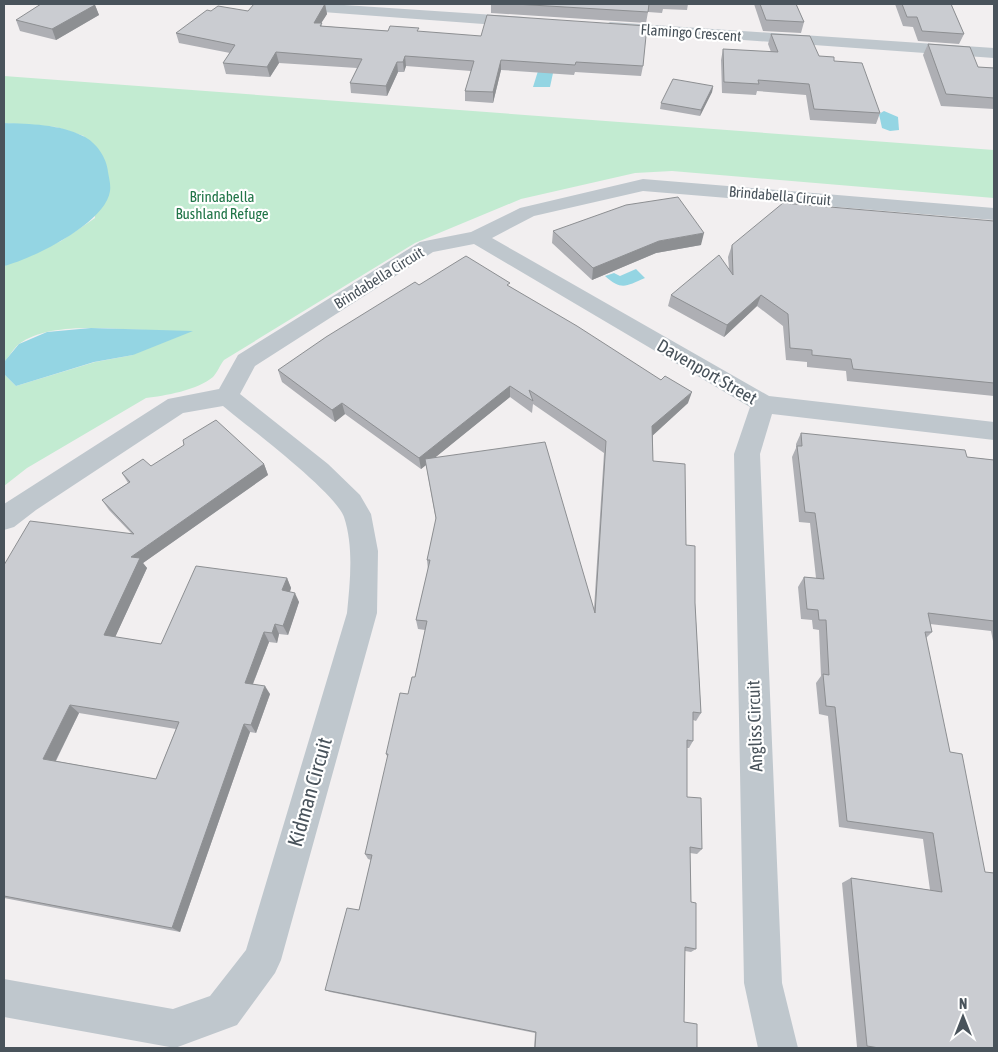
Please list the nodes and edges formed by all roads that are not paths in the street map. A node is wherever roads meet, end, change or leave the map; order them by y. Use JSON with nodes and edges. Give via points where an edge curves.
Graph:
{"nodes":[{"id":1,"x":269,"y":4,"type":"edge"},
{"id":2,"x":538,"y":22,"type":"edge"},
{"id":3,"x":597,"y":27,"type":"edge"},
{"id":4,"x":994,"y":54,"type":"edge"},
{"id":5,"x":994,"y":214,"type":"edge"},
{"id":6,"x":477,"y":237,"type":"junction"},
{"id":7,"x":227,"y":396,"type":"junction"},
{"id":8,"x":764,"y":404,"type":"junction"},
{"id":9,"x":994,"y":431,"type":"edge"},
{"id":10,"x":4,"y":519,"type":"edge"},
{"id":11,"x":4,"y":998,"type":"edge"},
{"id":12,"x":778,"y":1048,"type":"edge"}],
"edges":[{"from":1,"to":2,"type":"street"},
{"from":3,"to":4,"type":"street","name":"Flamingo Crescent"},
{"from":5,"to":6,"type":"street","name":"Brindabella Circuit","via":[[643,185],[527,212]]},
{"from":6,"to":7,"type":"street","name":"Brindabella Circuit","via":[[427,248],[246,361]]},
{"from":6,"to":8,"type":"street","name":"Davenport Street"},
{"from":7,"to":10,"type":"street","via":[[177,405]]},
{"from":7,"to":11,"type":"street","name":"Kidman Circuit","via":[[335,486],[357,512],[365,570],[362,613],[262,960],[223,1011],[173,1029]]},
{"from":8,"to":9,"type":"street","name":"Davenport Street"},
{"from":8,"to":12,"type":"street","name":"Angliss Circuit","via":[[747,454],[763,983]]}]}
